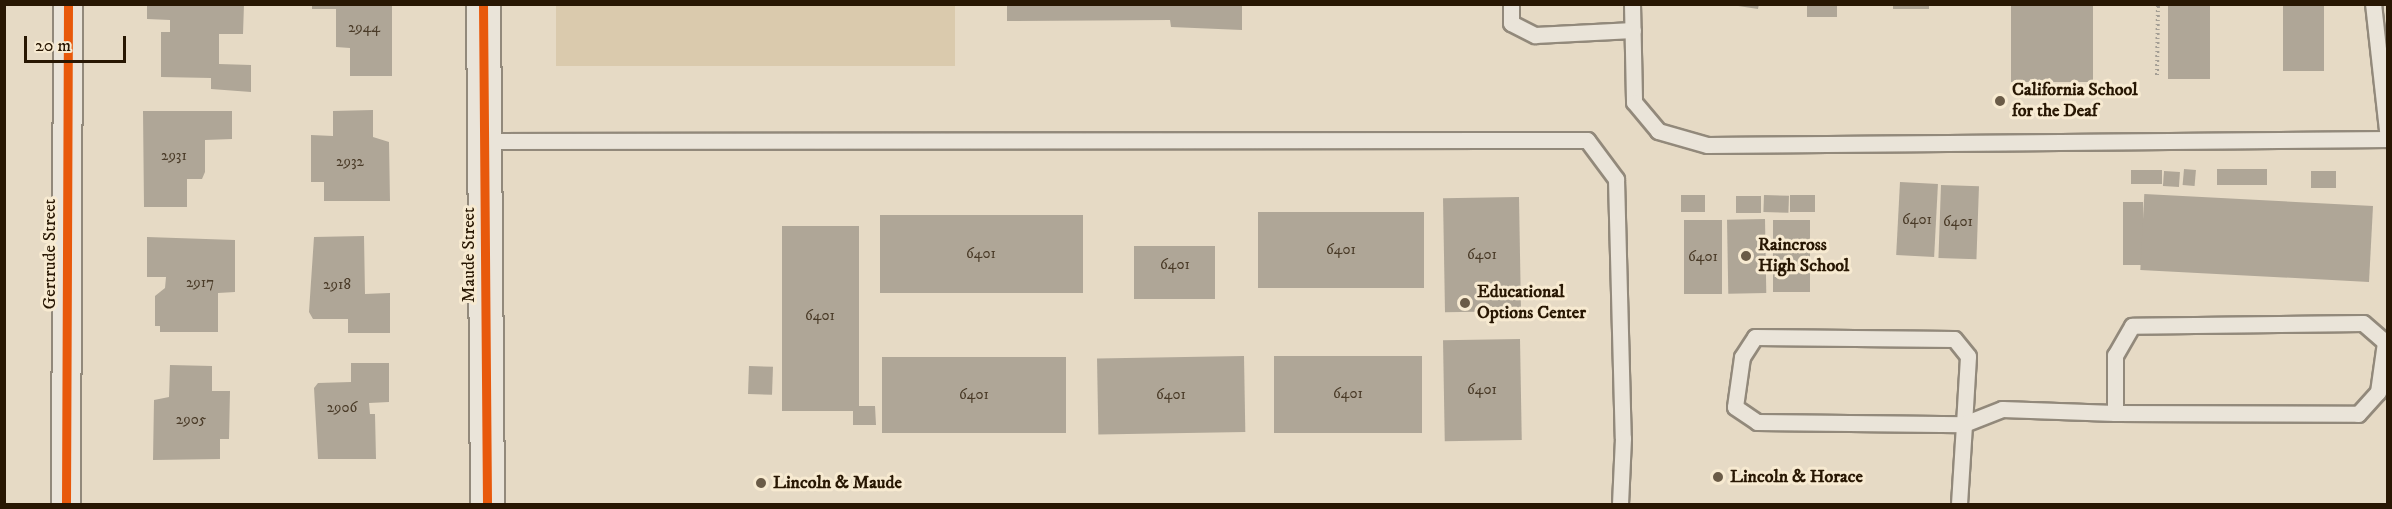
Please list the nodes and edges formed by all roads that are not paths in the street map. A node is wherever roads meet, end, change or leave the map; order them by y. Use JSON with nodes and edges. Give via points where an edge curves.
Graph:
{"nodes":[{"id":1,"x":68,"y":4,"type":"edge"},
{"id":2,"x":483,"y":4,"type":"edge"},
{"id":3,"x":1511,"y":4,"type":"edge"},
{"id":4,"x":1632,"y":4,"type":"edge"},
{"id":5,"x":2373,"y":4,"type":"edge"},
{"id":6,"x":1633,"y":30,"type":"junction"},
{"id":7,"x":2388,"y":139,"type":"edge"},
{"id":8,"x":484,"y":141,"type":"junction"},
{"id":9,"x":2115,"y":413,"type":"junction"},
{"id":10,"x":1964,"y":424,"type":"junction"},
{"id":11,"x":66,"y":504,"type":"edge"},
{"id":12,"x":487,"y":504,"type":"edge"},
{"id":13,"x":1620,"y":504,"type":"edge"},
{"id":14,"x":1959,"y":504,"type":"edge"}],
"edges":[{"from":1,"to":11,"type":"street","name":"Gertrude Street"},
{"from":2,"to":8,"type":"street","name":"Maude Street"},
{"from":3,"to":6,"type":"lane","via":[[1511,23],[1534,35]]},
{"from":4,"to":6,"type":"lane"},
{"from":5,"to":7,"type":"lane"},
{"from":6,"to":7,"type":"lane","via":[[1634,102],[1658,131],[1707,145]]},
{"from":8,"to":12,"type":"street","name":"Maude Street"},
{"from":8,"to":13,"type":"lane","via":[[1587,140],[1616,178],[1623,438]]},
{"from":9,"to":9,"type":"lane","via":[[2358,414],[2378,392],[2385,342],[2363,323],[2132,326],[2115,354]]},
{"from":9,"to":10,"type":"lane","via":[[2002,409]]},
{"from":10,"to":10,"type":"lane","via":[[1968,356],[1954,339],[1755,337],[1742,357],[1735,406],[1757,422]]},
{"from":10,"to":14,"type":"lane"}]}
